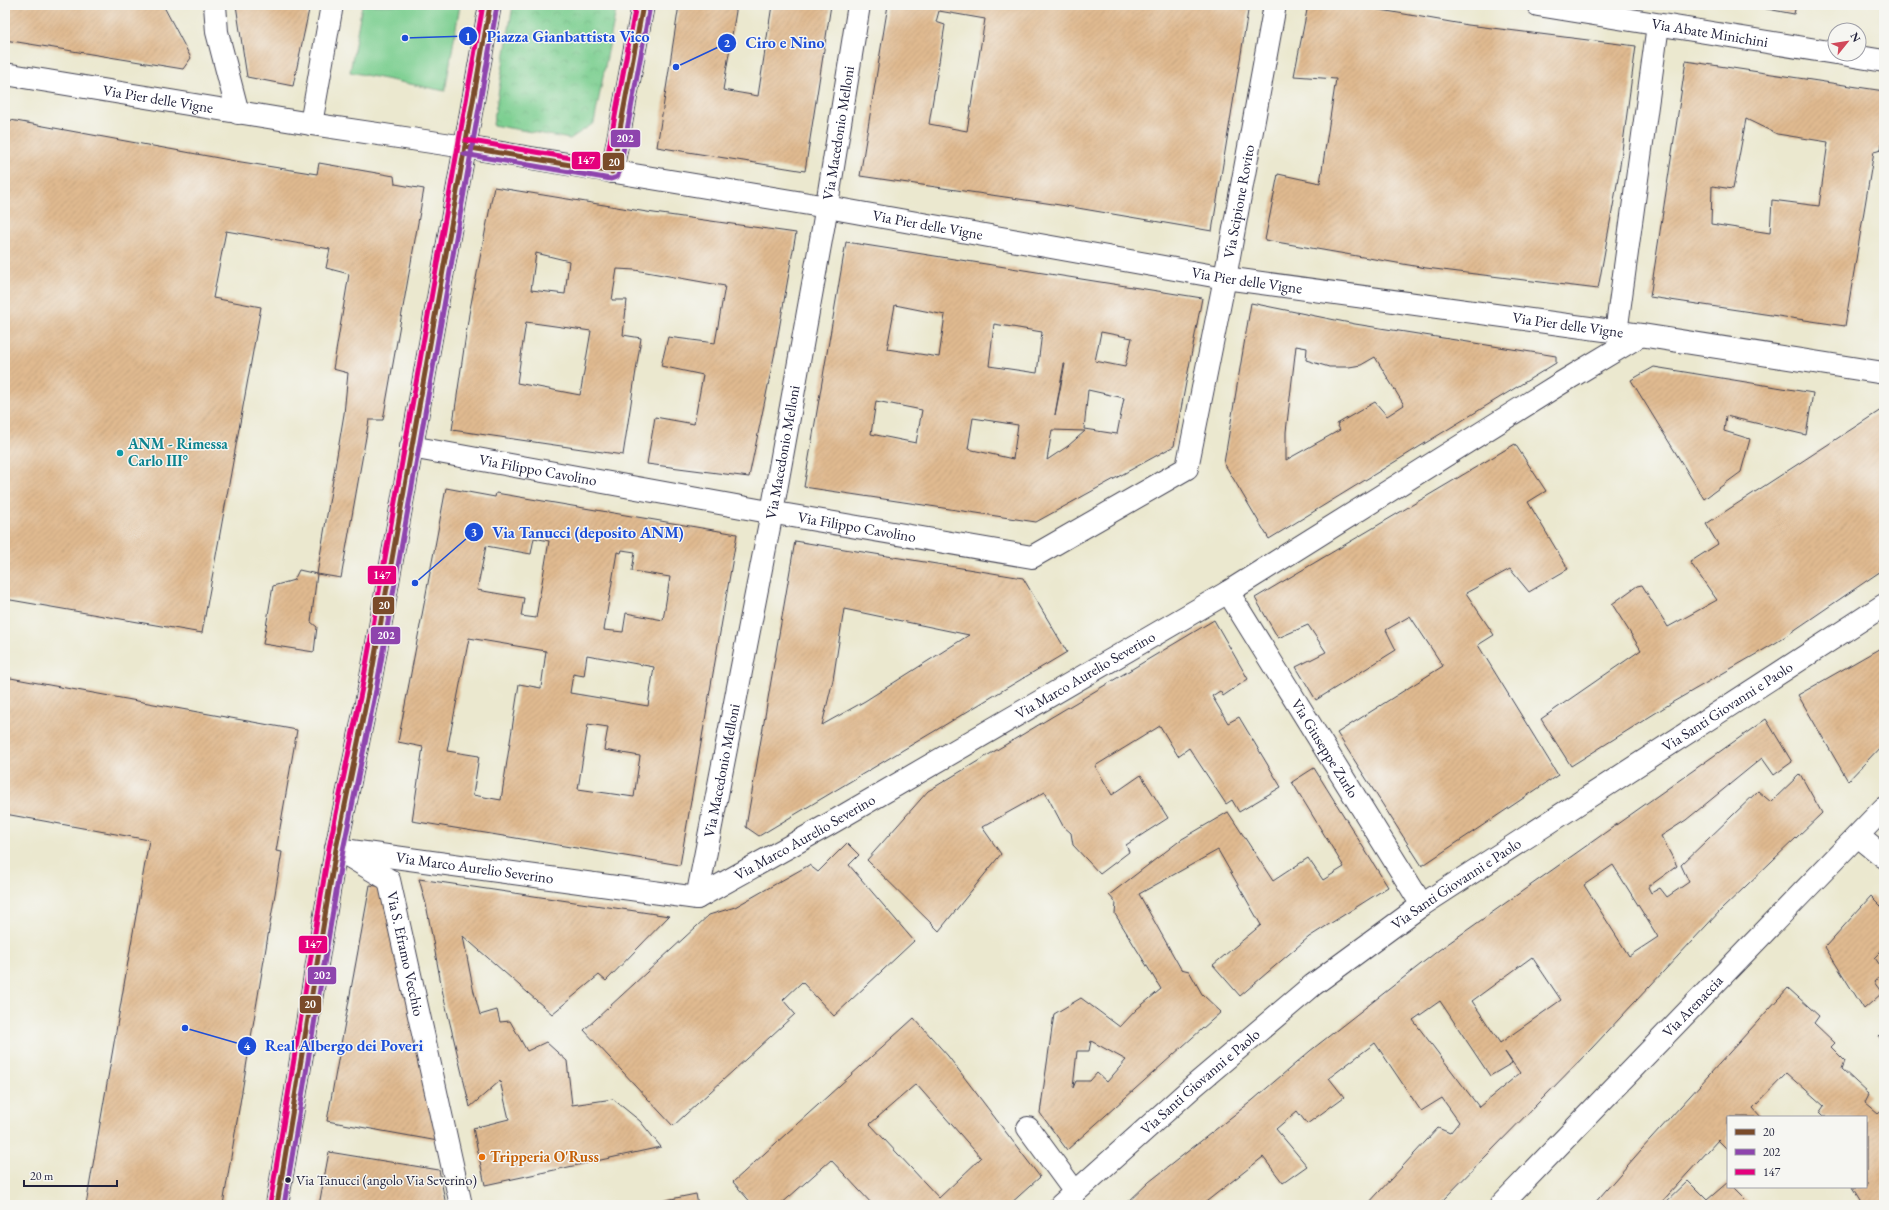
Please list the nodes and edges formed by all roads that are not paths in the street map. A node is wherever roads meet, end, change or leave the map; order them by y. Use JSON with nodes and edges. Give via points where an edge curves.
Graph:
{"nodes":[{"id":1,"x":201,"y":5,"type":"edge"},
{"id":2,"x":215,"y":5,"type":"edge"},
{"id":3,"x":332,"y":5,"type":"edge"},
{"id":4,"x":490,"y":5,"type":"edge"},
{"id":5,"x":643,"y":5,"type":"edge"},
{"id":6,"x":859,"y":5,"type":"edge"},
{"id":7,"x":1275,"y":5,"type":"edge"},
{"id":8,"x":1538,"y":5,"type":"edge"},
{"id":9,"x":1658,"y":25,"type":"junction"},
{"id":10,"x":217,"y":32,"type":"junction"},
{"id":11,"x":1827,"y":52,"type":"edge"},
{"id":12,"x":1867,"y":58,"type":"edge"},
{"id":13,"x":1884,"y":61,"type":"edge"},
{"id":14,"x":5,"y":74,"type":"edge"},
{"id":15,"x":238,"y":113,"type":"junction"},
{"id":16,"x":311,"y":124,"type":"junction"},
{"id":17,"x":465,"y":147,"type":"junction"},
{"id":18,"x":612,"y":172,"type":"junction"},
{"id":19,"x":827,"y":207,"type":"junction"},
{"id":20,"x":1225,"y":278,"type":"junction"},
{"id":21,"x":1616,"y":333,"type":"junction"},
{"id":22,"x":1641,"y":335,"type":"junction"},
{"id":23,"x":1884,"y":373,"type":"edge"},
{"id":24,"x":411,"y":447,"type":"junction"},
{"id":25,"x":1187,"y":468,"type":"joint"},
{"id":26,"x":772,"y":512,"type":"junction"},
{"id":27,"x":1228,"y":592,"type":"junction"},
{"id":28,"x":1884,"y":605,"type":"edge"},
{"id":29,"x":1884,"y":808,"type":"edge"},
{"id":30,"x":1858,"y":836,"type":"junction"},
{"id":31,"x":336,"y":849,"type":"junction"},
{"id":32,"x":1884,"y":857,"type":"edge"},
{"id":33,"x":697,"y":898,"type":"junction"},
{"id":34,"x":1422,"y":905,"type":"junction"},
{"id":35,"x":1028,"y":1128,"type":"dead end"},
{"id":36,"x":1068,"y":1199,"type":"edge"},
{"id":37,"x":277,"y":1205,"type":"edge"},
{"id":38,"x":461,"y":1205,"type":"edge"},
{"id":39,"x":1501,"y":1205,"type":"edge"}],
"edges":[{"from":1,"to":10,"type":"street"},
{"from":2,"to":10,"type":"street"},
{"from":3,"to":16,"type":"street"},
{"from":4,"to":17,"type":"street"},
{"from":5,"to":18,"type":"street"},
{"from":6,"to":19,"type":"street","name":"Via Macedonio Melloni"},
{"from":7,"to":20,"type":"street","name":"Via Scipione Rovito"},
{"from":8,"to":9,"type":"street","name":"Via Abate Minichini"},
{"from":9,"to":11,"type":"street","name":"Via Abate Minichini"},
{"from":9,"to":21,"type":"street"},
{"from":10,"to":15,"type":"street"},
{"from":12,"to":13,"type":"street"},
{"from":14,"to":15,"type":"street","name":"Via Pier delle Vigne"},
{"from":15,"to":16,"type":"street","name":"Via Pier delle Vigne"},
{"from":16,"to":17,"type":"street","name":"Via Pier delle Vigne"},
{"from":17,"to":18,"type":"street","name":"Via Pier delle Vigne"},
{"from":17,"to":24,"type":"street"},
{"from":18,"to":19,"type":"street","name":"Via Pier delle Vigne"},
{"from":19,"to":20,"type":"street","name":"Via Pier delle Vigne"},
{"from":19,"to":26,"type":"street","name":"Via Macedonio Melloni"},
{"from":20,"to":21,"type":"street","name":"Via Pier delle Vigne"},
{"from":20,"to":25,"type":"street","name":"Via Scipione Rovito"},
{"from":21,"to":22,"type":"street","name":"Via Pier delle Vigne"},
{"from":22,"to":23,"type":"street","name":"Via Pier delle Vigne"},
{"from":22,"to":27,"type":"street","name":"Via Marco Aurelio Severino"},
{"from":24,"to":26,"type":"street","name":"Via Filippo Cavolino"},
{"from":24,"to":31,"type":"street","via":[[369,689]]},
{"from":25,"to":26,"type":"street","name":"Via Filippo Cavolino","via":[[1032,557]]},
{"from":26,"to":33,"type":"street","name":"Via Macedonio Melloni"},
{"from":27,"to":33,"type":"street","name":"Via Marco Aurelio Severino","via":[[826,826]]},
{"from":27,"to":34,"type":"street","name":"Via Giuseppe Zurlo"},
{"from":28,"to":34,"type":"street","name":"Via Santi Giovanni e Paolo"},
{"from":29,"to":30,"type":"street","name":"Via Arenaccia"},
{"from":30,"to":32,"type":"street"},
{"from":30,"to":39,"type":"street","name":"Via Arenaccia"},
{"from":31,"to":33,"type":"street","name":"Via Marco Aurelio Severino"},
{"from":31,"to":37,"type":"street"},
{"from":31,"to":38,"type":"street","name":"Via S. Eframo Vecchio","via":[[389,880]]},
{"from":34,"to":36,"type":"street","name":"Via Santi Giovanni e Paolo","via":[[1313,985],[1195,1085]]},
{"from":35,"to":36,"type":"street"}]}
